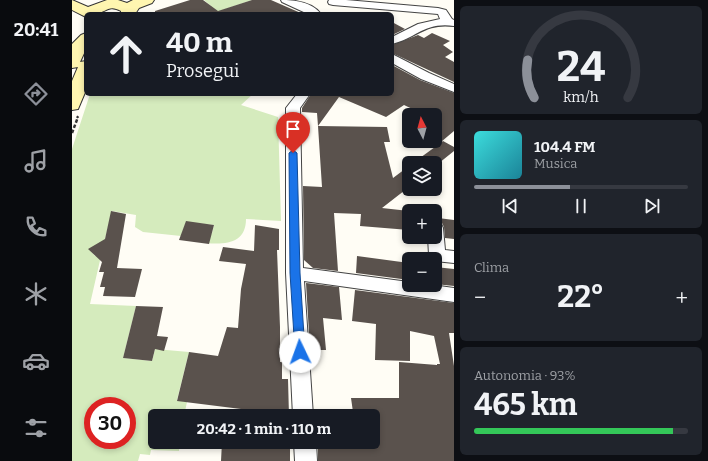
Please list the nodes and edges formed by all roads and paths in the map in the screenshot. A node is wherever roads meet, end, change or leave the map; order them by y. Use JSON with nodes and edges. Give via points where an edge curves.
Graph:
{"nodes":[{"id":1,"x":147,"y":0,"type":"edge"},
{"id":2,"x":286,"y":0,"type":"edge"},
{"id":3,"x":303,"y":0,"type":"edge"},
{"id":4,"x":334,"y":2,"type":"dead end"},
{"id":5,"x":72,"y":4,"type":"edge"},
{"id":6,"x":120,"y":6,"type":"edge"},
{"id":7,"x":88,"y":9,"type":"edge"},
{"id":8,"x":312,"y":12,"type":"edge"},
{"id":9,"x":314,"y":12,"type":"edge"},
{"id":10,"x":451,"y":22,"type":"edge"},
{"id":11,"x":84,"y":40,"type":"edge"},
{"id":12,"x":394,"y":40,"type":"edge"},
{"id":13,"x":394,"y":59,"type":"edge"},
{"id":14,"x":72,"y":63,"type":"edge"},
{"id":15,"x":84,"y":72,"type":"edge"},
{"id":16,"x":454,"y":88,"type":"edge"},
{"id":17,"x":302,"y":96,"type":"edge"},
{"id":18,"x":72,"y":105,"type":"edge"},
{"id":19,"x":436,"y":244,"type":"edge"},
{"id":20,"x":454,"y":257,"type":"edge"},
{"id":21,"x":295,"y":273,"type":"junction"},
{"id":22,"x":454,"y":294,"type":"edge"},
{"id":23,"x":304,"y":409,"type":"edge"},
{"id":24,"x":305,"y":449,"type":"edge"},
{"id":25,"x":306,"y":461,"type":"edge"}],
"edges":[{"from":1,"to":6,"type":"main road"},
{"from":2,"to":8,"type":"street"},
{"from":3,"to":9,"type":"street"},
{"from":4,"to":10,"type":"street","via":[[438,11]]},
{"from":5,"to":7,"type":"main road"},
{"from":6,"to":7,"type":"main road"},
{"from":10,"to":12,"type":"street","via":[[436,21]]},
{"from":11,"to":14,"type":"main road"},
{"from":13,"to":16,"type":"street"},
{"from":15,"to":18,"type":"main road"},
{"from":17,"to":21,"type":"street","via":[[293,108]]},
{"from":19,"to":20,"type":"street","via":[[437,254]]},
{"from":21,"to":22,"type":"street"},
{"from":21,"to":23,"type":"street"},
{"from":24,"to":25,"type":"street"}]}
